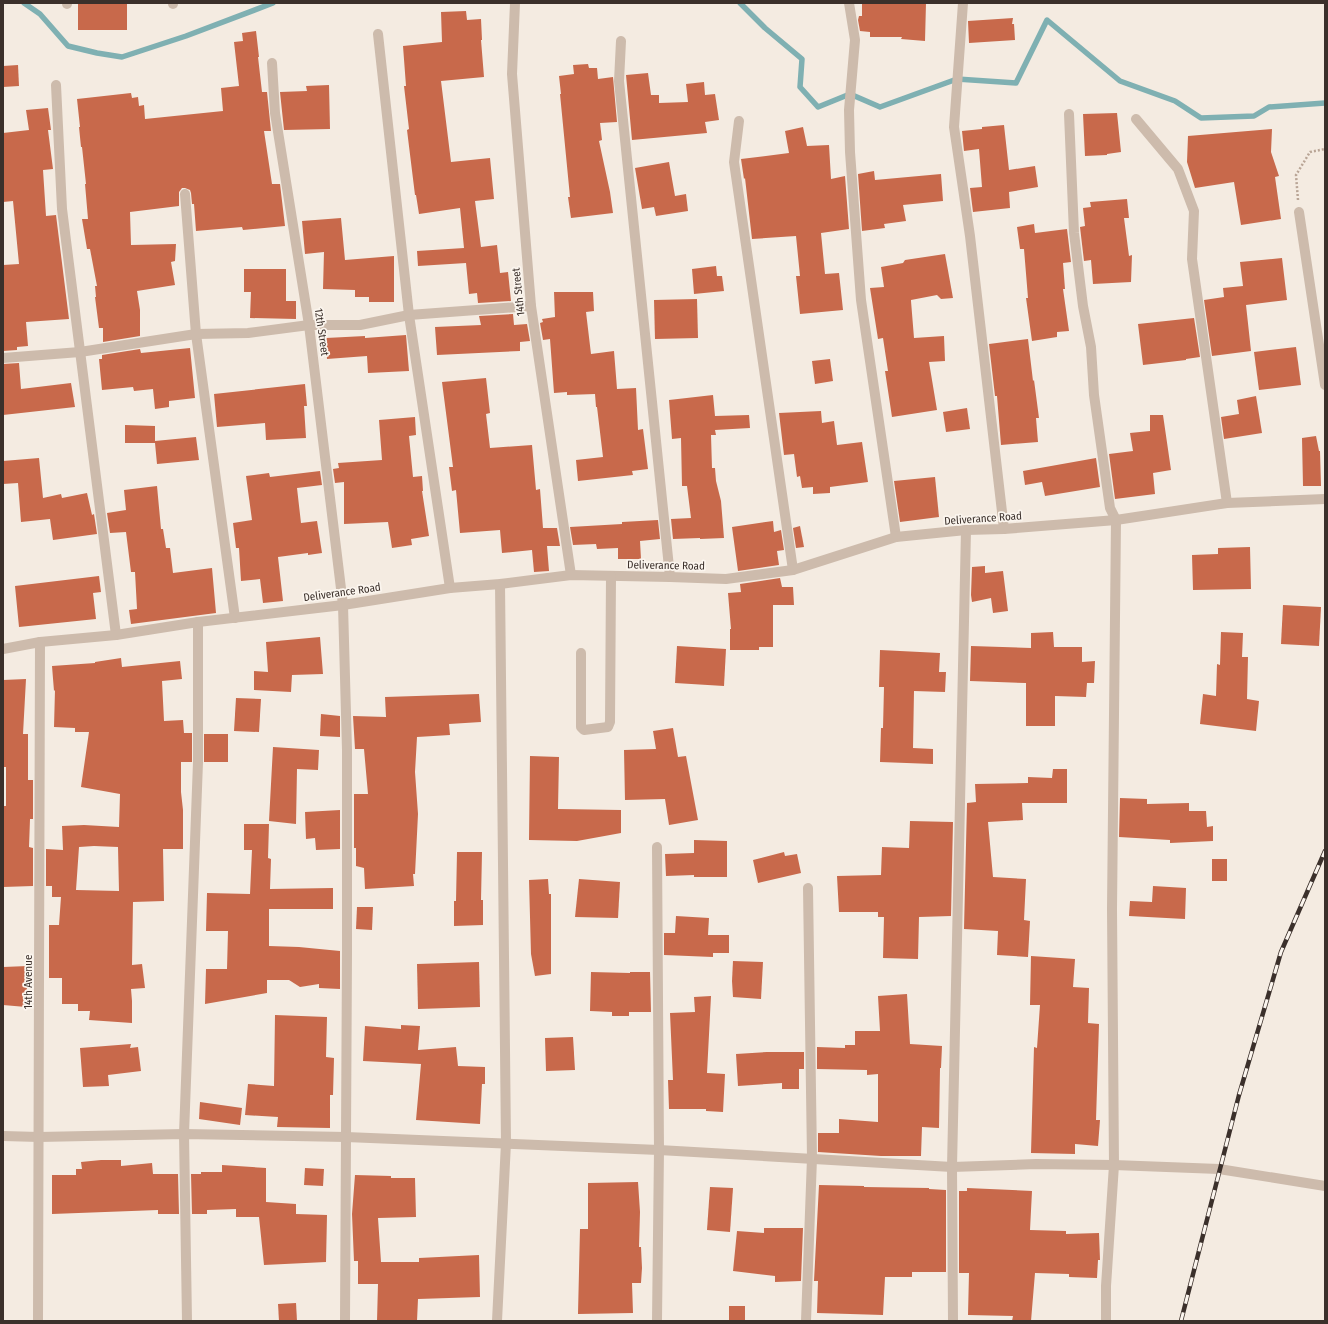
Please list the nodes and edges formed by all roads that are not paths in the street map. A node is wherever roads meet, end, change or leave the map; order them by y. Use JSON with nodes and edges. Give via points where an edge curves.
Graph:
{"nodes":[{"id":1,"x":849,"y":3,"type":"edge"},
{"id":2,"x":963,"y":3,"type":"edge"},
{"id":3,"x":515,"y":4,"type":"edge"},
{"id":4,"x":378,"y":34,"type":"dead end"},
{"id":5,"x":620,"y":41,"type":"dead end"},
{"id":6,"x":272,"y":63,"type":"dead end"},
{"id":7,"x":56,"y":85,"type":"dead end"},
{"id":8,"x":1069,"y":114,"type":"dead end"},
{"id":9,"x":1136,"y":119,"type":"dead end"},
{"id":10,"x":739,"y":120,"type":"dead end"},
{"id":11,"x":184,"y":194,"type":"dead end"},
{"id":12,"x":1299,"y":212,"type":"road end"},
{"id":13,"x":531,"y":306,"type":"junction"},
{"id":14,"x":409,"y":315,"type":"junction"},
{"id":15,"x":309,"y":325,"type":"junction"},
{"id":16,"x":196,"y":334,"type":"junction"},
{"id":17,"x":80,"y":352,"type":"junction"},
{"id":18,"x":3,"y":358,"type":"edge"},
{"id":19,"x":1325,"y":385,"type":"edge"},
{"id":20,"x":1325,"y":499,"type":"edge"},
{"id":21,"x":1226,"y":503,"type":"junction"},
{"id":22,"x":1116,"y":520,"type":"junction"},
{"id":23,"x":1004,"y":529,"type":"junction"},
{"id":24,"x":966,"y":530,"type":"junction"},
{"id":25,"x":896,"y":537,"type":"junction"},
{"id":26,"x":793,"y":570,"type":"junction"},
{"id":27,"x":571,"y":575,"type":"junction"},
{"id":28,"x":611,"y":576,"type":"junction"},
{"id":29,"x":670,"y":577,"type":"junction"},
{"id":30,"x":500,"y":584,"type":"junction"},
{"id":31,"x":450,"y":588,"type":"junction"},
{"id":32,"x":343,"y":605,"type":"junction"},
{"id":33,"x":235,"y":618,"type":"junction"},
{"id":34,"x":198,"y":622,"type":"junction"},
{"id":35,"x":116,"y":635,"type":"junction"},
{"id":36,"x":40,"y":642,"type":"junction"},
{"id":37,"x":3,"y":649,"type":"edge"},
{"id":38,"x":581,"y":653,"type":"dead end"},
{"id":39,"x":657,"y":847,"type":"dead end"},
{"id":40,"x":808,"y":888,"type":"dead end"},
{"id":41,"x":184,"y":1134,"type":"junction"},
{"id":42,"x":3,"y":1136,"type":"edge"},
{"id":43,"x":40,"y":1137,"type":"junction"},
{"id":44,"x":346,"y":1137,"type":"junction"},
{"id":45,"x":506,"y":1143,"type":"junction"},
{"id":46,"x":659,"y":1150,"type":"junction"},
{"id":47,"x":812,"y":1158,"type":"junction"},
{"id":48,"x":1114,"y":1165,"type":"junction"},
{"id":49,"x":952,"y":1167,"type":"junction"},
{"id":50,"x":1325,"y":1186,"type":"edge"},
{"id":51,"x":38,"y":1321,"type":"edge"},
{"id":52,"x":187,"y":1321,"type":"edge"},
{"id":53,"x":345,"y":1321,"type":"edge"},
{"id":54,"x":497,"y":1321,"type":"edge"},
{"id":55,"x":657,"y":1321,"type":"edge"},
{"id":56,"x":806,"y":1321,"type":"edge"},
{"id":57,"x":953,"y":1321,"type":"edge"},
{"id":58,"x":1106,"y":1321,"type":"edge"}],
"edges":[{"from":1,"to":25,"type":"street","via":[[856,40],[849,110],[860,300]]},
{"from":2,"to":23,"type":"street","via":[[954,127],[970,236]]},
{"from":3,"to":13,"type":"street","name":"14th Street","via":[[512,74]]},
{"from":4,"to":14,"type":"street"},
{"from":5,"to":29,"type":"street","via":[[619,81]]},
{"from":6,"to":15,"type":"street","name":"12th Street","via":[[275,113]]},
{"from":7,"to":17,"type":"street","via":[[62,209]]},
{"from":8,"to":22,"type":"street","via":[[1074,233],[1091,347],[1094,395],[1110,508]]},
{"from":9,"to":21,"type":"street","via":[[1178,169],[1194,211],[1192,259]]},
{"from":10,"to":26,"type":"street","via":[[734,162]]},
{"from":11,"to":16,"type":"street"},
{"from":12,"to":19,"type":"street"},
{"from":13,"to":14,"type":"street"},
{"from":13,"to":27,"type":"street","name":"14th Street"},
{"from":14,"to":15,"type":"street","via":[[360,324]]},
{"from":14,"to":31,"type":"street"},
{"from":15,"to":16,"type":"street","via":[[248,333]]},
{"from":15,"to":32,"type":"street","name":"12th Street"},
{"from":16,"to":17,"type":"street"},
{"from":16,"to":33,"type":"street"},
{"from":17,"to":18,"type":"street"},
{"from":17,"to":35,"type":"street"},
{"from":20,"to":21,"type":"street","name":"Deliverance Road"},
{"from":21,"to":22,"type":"street","name":"Deliverance Road"},
{"from":22,"to":23,"type":"street","name":"Deliverance Road"},
{"from":22,"to":48,"type":"street","via":[[1112,909]]},
{"from":23,"to":24,"type":"street","name":"Deliverance Road"},
{"from":24,"to":25,"type":"street","name":"Deliverance Road"},
{"from":24,"to":49,"type":"street"},
{"from":25,"to":26,"type":"street","name":"Deliverance Road"},
{"from":26,"to":29,"type":"street","name":"Deliverance Road","via":[[726,579]]},
{"from":27,"to":28,"type":"street","name":"Deliverance Road"},
{"from":27,"to":30,"type":"street","name":"Deliverance Road"},
{"from":28,"to":29,"type":"street","name":"Deliverance Road"},
{"from":28,"to":38,"type":"street","via":[[608,727],[584,730],[581,727]]},
{"from":30,"to":31,"type":"street","name":"Deliverance Road"},
{"from":30,"to":45,"type":"street"},
{"from":31,"to":32,"type":"street","name":"Deliverance Road"},
{"from":32,"to":33,"type":"street","name":"Deliverance Road"},
{"from":32,"to":44,"type":"street","name":"12th Street","via":[[347,757]]},
{"from":33,"to":34,"type":"street","name":"Deliverance Road"},
{"from":34,"to":35,"type":"street","name":"Deliverance Road"},
{"from":34,"to":41,"type":"street","via":[[198,762]]},
{"from":35,"to":36,"type":"street","name":"Deliverance Road"},
{"from":36,"to":37,"type":"street","name":"Deliverance Road"},
{"from":36,"to":43,"type":"street","name":"14th Avenue"},
{"from":39,"to":46,"type":"street"},
{"from":40,"to":47,"type":"street"},
{"from":41,"to":43,"type":"street"},
{"from":41,"to":44,"type":"street"},
{"from":41,"to":52,"type":"street"},
{"from":42,"to":43,"type":"street"},
{"from":43,"to":51,"type":"street","name":"14th Avenue"},
{"from":44,"to":45,"type":"street"},
{"from":44,"to":53,"type":"street","name":"12th Street"},
{"from":45,"to":46,"type":"street"},
{"from":45,"to":54,"type":"street"},
{"from":46,"to":47,"type":"street"},
{"from":46,"to":55,"type":"street"},
{"from":47,"to":49,"type":"street"},
{"from":47,"to":56,"type":"street"},
{"from":48,"to":49,"type":"street"},
{"from":48,"to":50,"type":"street","via":[[1219,1169]]},
{"from":48,"to":58,"type":"street"},
{"from":49,"to":57,"type":"street"}]}
